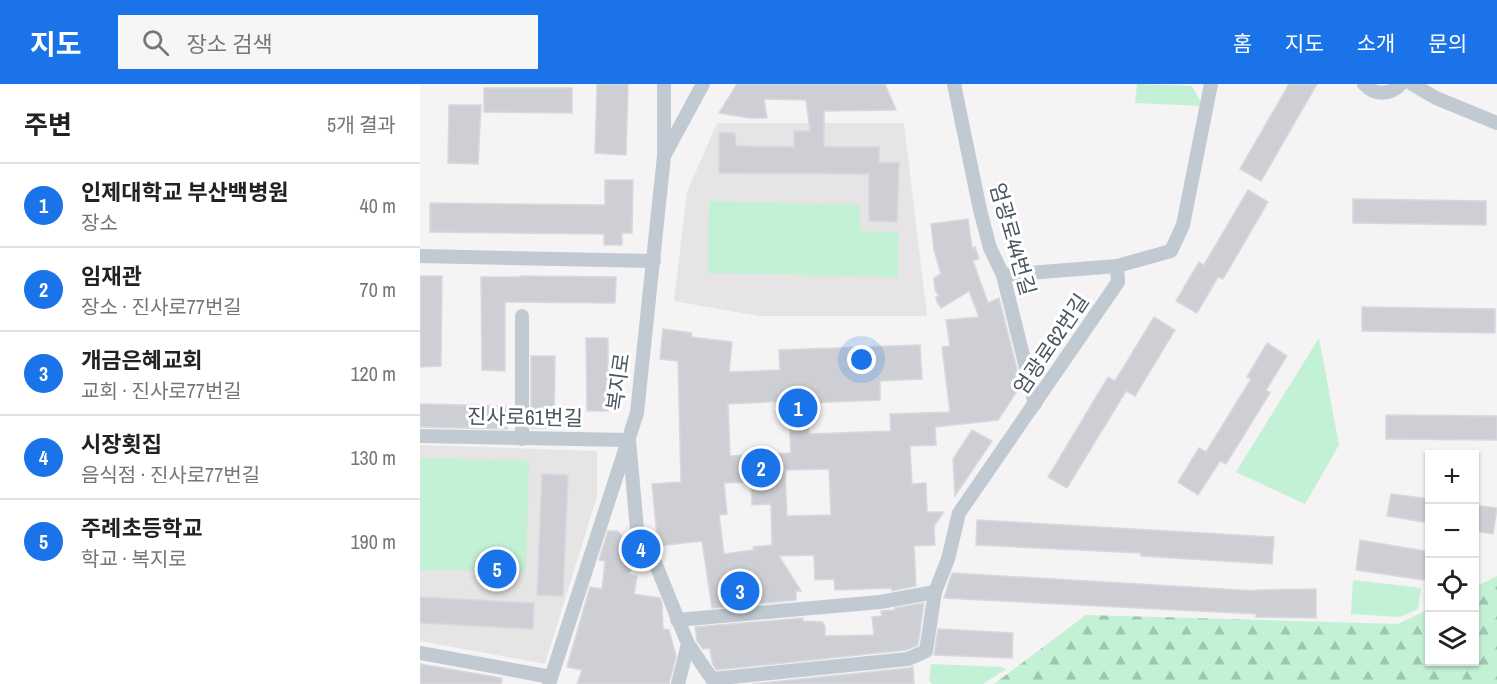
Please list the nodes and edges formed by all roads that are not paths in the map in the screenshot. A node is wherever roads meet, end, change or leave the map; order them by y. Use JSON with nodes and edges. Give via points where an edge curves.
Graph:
{"nodes":[{"id":1,"x":664,"y":84,"type":"edge"},
{"id":2,"x":703,"y":84,"type":"edge"},
{"id":3,"x":954,"y":84,"type":"edge"},
{"id":4,"x":1211,"y":84,"type":"edge"},
{"id":5,"x":1364,"y":84,"type":"edge"},
{"id":6,"x":1401,"y":84,"type":"edge"},
{"id":7,"x":1412,"y":84,"type":"edge"},
{"id":8,"x":1497,"y":123,"type":"edge"},
{"id":9,"x":664,"y":156,"type":"junction"},
{"id":10,"x":420,"y":256,"type":"edge"},
{"id":11,"x":654,"y":261,"type":"junction"},
{"id":12,"x":1117,"y":266,"type":"junction"},
{"id":13,"x":1003,"y":275,"type":"junction"},
{"id":14,"x":522,"y":316,"type":"dead end"},
{"id":15,"x":1035,"y":404,"type":"junction"},
{"id":16,"x":420,"y":436,"type":"edge"},
{"id":17,"x":522,"y":439,"type":"junction"},
{"id":18,"x":629,"y":440,"type":"junction"},
{"id":19,"x":935,"y":592,"type":"junction"},
{"id":20,"x":677,"y":620,"type":"junction"},
{"id":21,"x":688,"y":644,"type":"junction"},
{"id":22,"x":420,"y":653,"type":"edge"},
{"id":23,"x":550,"y":680,"type":"edge"},
{"id":24,"x":678,"y":684,"type":"edge"}],
"edges":[{"from":1,"to":9,"type":"street"},
{"from":2,"to":9,"type":"street","name":"복지로"},
{"from":3,"to":13,"type":"street","name":"엄광로44번길","via":[[982,220]]},
{"from":4,"to":12,"type":"street","via":[[1183,225],[1172,251]]},
{"from":5,"to":6,"type":"street","via":[[1380,93]]},
{"from":7,"to":8,"type":"street"},
{"from":9,"to":11,"type":"street","name":"복지로"},
{"from":10,"to":11,"type":"street"},
{"from":11,"to":18,"type":"street","name":"복지로","via":[[637,413]]},
{"from":12,"to":13,"type":"street"},
{"from":12,"to":15,"type":"street","name":"엄광로62번길","via":[[1118,282]]},
{"from":13,"to":15,"type":"street","name":"엄광로44번길"},
{"from":14,"to":17,"type":"street"},
{"from":15,"to":19,"type":"street","name":"엄광로62번길","via":[[958,513]]},
{"from":16,"to":17,"type":"street","name":"진사로61번길"},
{"from":17,"to":18,"type":"street","name":"진사로61번길"},
{"from":18,"to":20,"type":"street","via":[[637,529],[652,555]]},
{"from":18,"to":23,"type":"street","name":"복지로"},
{"from":19,"to":20,"type":"street","via":[[880,602]]},
{"from":19,"to":21,"type":"street","name":"엄광로62번길","via":[[926,651],[908,659],[712,679]]},
{"from":20,"to":21,"type":"street"},
{"from":21,"to":24,"type":"street"},
{"from":22,"to":23,"type":"street"}]}
